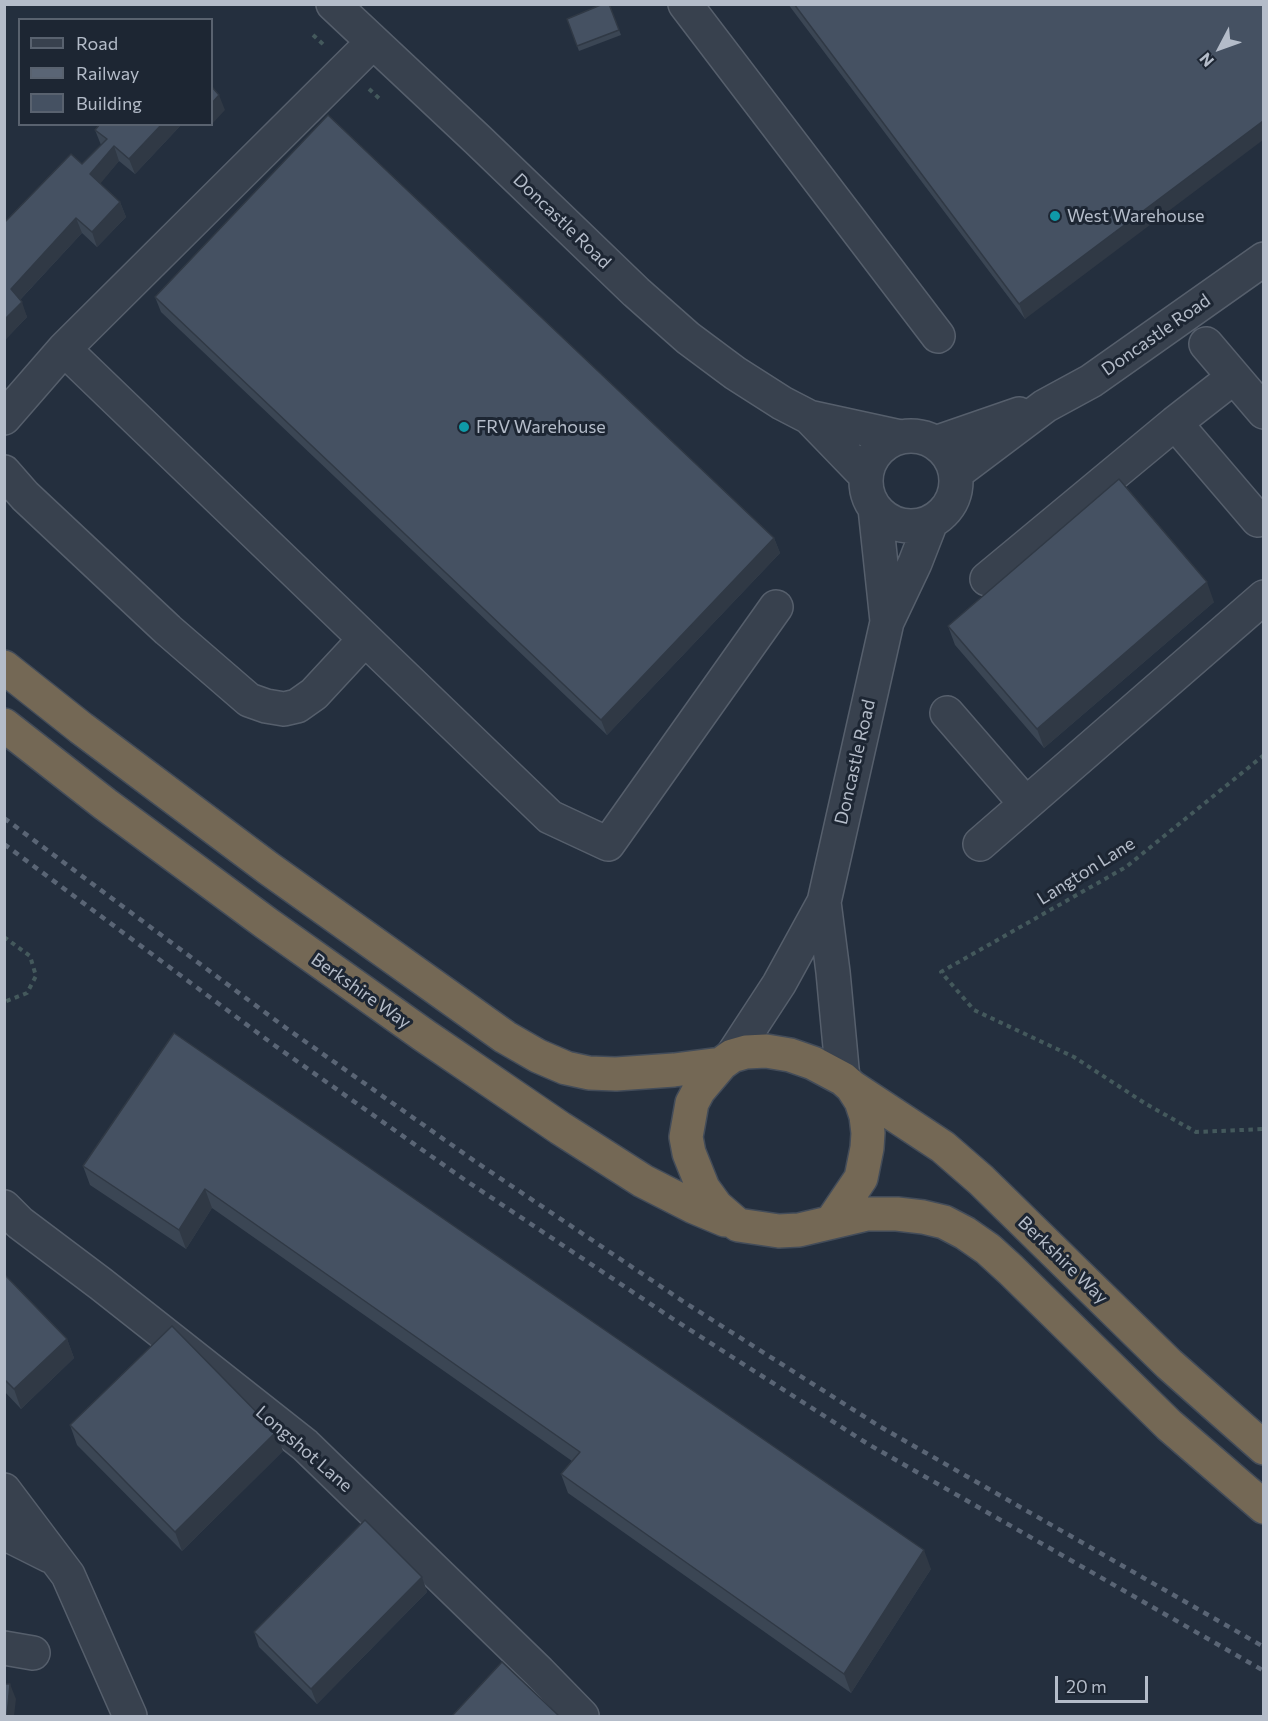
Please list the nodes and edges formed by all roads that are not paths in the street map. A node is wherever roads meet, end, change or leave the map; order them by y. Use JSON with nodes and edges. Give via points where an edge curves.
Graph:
{"nodes":[{"id":1,"x":333,"y":4,"type":"edge"},
{"id":2,"x":685,"y":4,"type":"edge"},
{"id":3,"x":372,"y":43,"type":"junction"},
{"id":4,"x":1263,"y":259,"type":"edge"},
{"id":5,"x":938,"y":336,"type":"dead end"},
{"id":6,"x":1206,"y":344,"type":"dead end"},
{"id":7,"x":64,"y":349,"type":"junction"},
{"id":8,"x":1234,"y":377,"type":"junction"},
{"id":9,"x":1045,"y":406,"type":"junction"},
{"id":10,"x":1263,"y":412,"type":"edge"},
{"id":11,"x":808,"y":417,"type":"junction"},
{"id":12,"x":4,"y":418,"type":"edge"},
{"id":13,"x":1175,"y":423,"type":"junction"},
{"id":14,"x":901,"y":437,"type":"junction"},
{"id":15,"x":935,"y":442,"type":"junction"},
{"id":16,"x":4,"y":472,"type":"edge"},
{"id":17,"x":956,"y":473,"type":"junction"},
{"id":18,"x":866,"y":476,"type":"junction"},
{"id":19,"x":875,"y":508,"type":"junction"},
{"id":20,"x":1258,"y":520,"type":"dead end"},
{"id":21,"x":931,"y":522,"type":"junction"},
{"id":22,"x":987,"y":579,"type":"dead end"},
{"id":23,"x":1263,"y":597,"type":"edge"},
{"id":24,"x":776,"y":607,"type":"dead end"},
{"id":25,"x":887,"y":622,"type":"junction"},
{"id":26,"x":365,"y":639,"type":"junction"},
{"id":27,"x":4,"y":668,"type":"edge"},
{"id":28,"x":947,"y":713,"type":"dead end"},
{"id":29,"x":4,"y":725,"type":"edge"},
{"id":30,"x":1026,"y":804,"type":"junction"},
{"id":31,"x":980,"y":844,"type":"dead end"},
{"id":32,"x":824,"y":902,"type":"junction"},
{"id":33,"x":727,"y":1060,"type":"junction"},
{"id":34,"x":848,"y":1083,"type":"junction"},
{"id":35,"x":4,"y":1207,"type":"edge"},
{"id":36,"x":832,"y":1221,"type":"junction"},
{"id":37,"x":738,"y":1225,"type":"junction"},
{"id":38,"x":1263,"y":1448,"type":"edge"},
{"id":39,"x":4,"y":1490,"type":"edge"},
{"id":40,"x":1263,"y":1507,"type":"edge"},
{"id":41,"x":4,"y":1533,"type":"edge"},
{"id":42,"x":57,"y":1560,"type":"junction"},
{"id":43,"x":130,"y":1716,"type":"edge"},
{"id":44,"x":582,"y":1716,"type":"edge"}],
"edges":[{"from":1,"to":3,"type":"street","name":"Doncastle Road"},
{"from":2,"to":5,"type":"street"},
{"from":3,"to":7,"type":"street"},
{"from":3,"to":11,"type":"street","name":"Doncastle Road","via":[[688,338],[735,373]]},
{"from":4,"to":9,"type":"street","name":"Doncastle Road","via":[[1091,381]]},
{"from":6,"to":8,"type":"street"},
{"from":7,"to":12,"type":"street"},
{"from":7,"to":26,"type":"street"},
{"from":8,"to":10,"type":"street"},
{"from":8,"to":13,"type":"street"},
{"from":9,"to":15,"type":"street","name":"Doncastle Road"},
{"from":9,"to":17,"type":"street","name":"Doncastle Road"},
{"from":11,"to":14,"type":"street","name":"Doncastle Road"},
{"from":11,"to":18,"type":"street","name":"Doncastle Road"},
{"from":13,"to":20,"type":"street"},
{"from":13,"to":22,"type":"street"},
{"from":14,"to":15,"type":"street","via":[[924,437]]},
{"from":14,"to":18,"type":"street","via":[[877,451]]},
{"from":15,"to":17,"type":"street","via":[[945,450]]},
{"from":16,"to":26,"type":"street","via":[[168,630],[249,700],[284,709],[297,706],[314,694]]},
{"from":17,"to":21,"type":"street","via":[[957,488],[952,502]]},
{"from":18,"to":19,"type":"street","via":[[869,498]]},
{"from":19,"to":21,"type":"street","via":[[886,519],[901,525],[916,527]]},
{"from":19,"to":25,"type":"street","name":"Doncastle Road"},
{"from":21,"to":25,"type":"street","name":"Doncastle Road"},
{"from":23,"to":30,"type":"street"},
{"from":24,"to":26,"type":"street","via":[[608,844],[550,817]]},
{"from":25,"to":32,"type":"street","name":"Doncastle Road"},
{"from":27,"to":33,"type":"highway","via":[[268,868],[505,1037],[538,1056],[566,1068],[616,1074],[674,1070]]},
{"from":28,"to":30,"type":"street"},
{"from":29,"to":37,"type":"highway","name":"Berkshire Way","via":[[266,923],[560,1128],[643,1181]]},
{"from":30,"to":31,"type":"street"},
{"from":32,"to":33,"type":"street","name":"Doncastle Road","via":[[779,984]]},
{"from":32,"to":34,"type":"street","name":"Doncastle Road"},
{"from":33,"to":34,"type":"highway","via":[[746,1052],[790,1055]]},
{"from":33,"to":37,"type":"highway","via":[[692,1103],[686,1137],[688,1153],[703,1188]]},
{"from":34,"to":36,"type":"highway","via":[[866,1116],[867,1148],[861,1178]]},
{"from":34,"to":38,"type":"highway","name":"Berkshire Way","via":[[943,1147],[981,1180],[1169,1364]]},
{"from":35,"to":44,"type":"street","name":"Longshot Lane","via":[[305,1445]]},
{"from":36,"to":37,"type":"highway","via":[[778,1231]]},
{"from":36,"to":40,"type":"highway","via":[[867,1214],[897,1214],[944,1222],[965,1233],[1011,1270],[1169,1425]]},
{"from":39,"to":42,"type":"street"},
{"from":41,"to":42,"type":"street"},
{"from":42,"to":43,"type":"street","via":[[68,1575]]}]}
